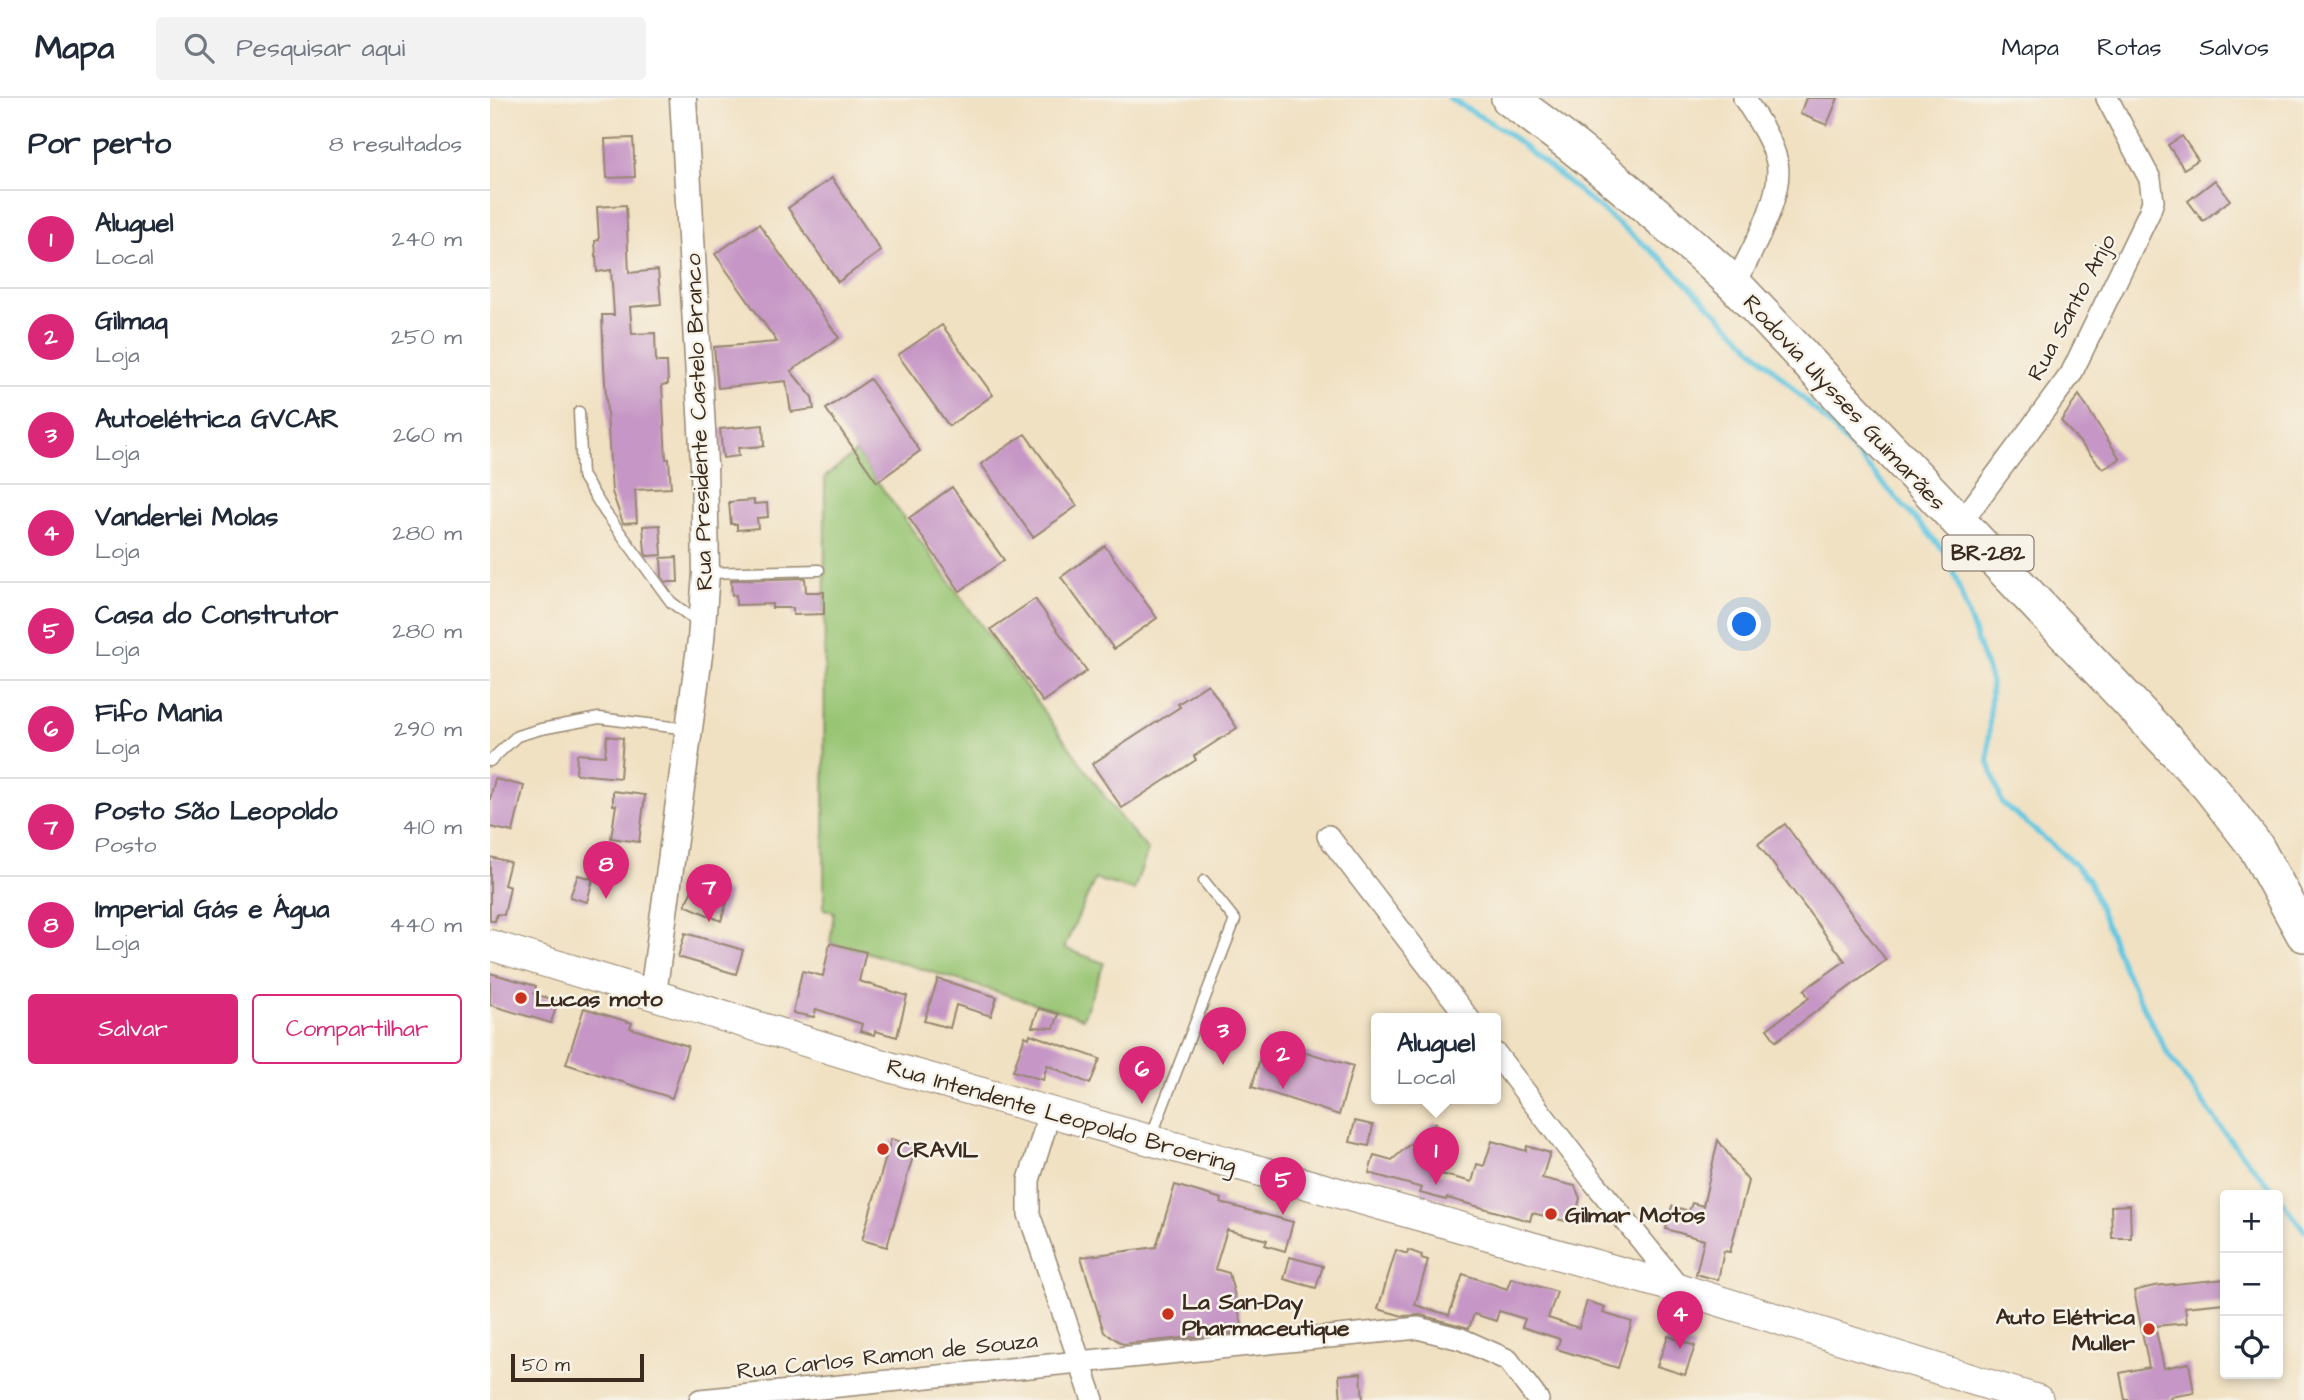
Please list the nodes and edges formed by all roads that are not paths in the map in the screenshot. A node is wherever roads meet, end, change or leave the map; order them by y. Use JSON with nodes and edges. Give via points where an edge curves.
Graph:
{"nodes":[{"id":1,"x":683,"y":98,"type":"edge"},
{"id":2,"x":1509,"y":98,"type":"edge"},
{"id":3,"x":1744,"y":98,"type":"edge"},
{"id":4,"x":2107,"y":98,"type":"edge"},
{"id":5,"x":1735,"y":285,"type":"junction"},
{"id":6,"x":579,"y":412,"type":"dead end"},
{"id":7,"x":1960,"y":524,"type":"junction"},
{"id":8,"x":819,"y":570,"type":"dead end"},
{"id":9,"x":706,"y":573,"type":"junction"},
{"id":10,"x":703,"y":626,"type":"junction"},
{"id":11,"x":689,"y":729,"type":"junction"},
{"id":12,"x":490,"y":761,"type":"edge"},
{"id":13,"x":1328,"y":836,"type":"dead end"},
{"id":14,"x":1204,"y":881,"type":"dead end"},
{"id":15,"x":2304,"y":934,"type":"edge"},
{"id":16,"x":490,"y":945,"type":"edge"},
{"id":17,"x":653,"y":994,"type":"junction"},
{"id":18,"x":1464,"y":1013,"type":"edge"},
{"id":19,"x":1501,"y":1061,"type":"edge"},
{"id":20,"x":1050,"y":1112,"type":"junction"},
{"id":21,"x":1150,"y":1140,"type":"junction"},
{"id":22,"x":1681,"y":1289,"type":"junction"},
{"id":23,"x":1080,"y":1362,"type":"junction"},
{"id":24,"x":699,"y":1400,"type":"edge"},
{"id":25,"x":1093,"y":1400,"type":"edge"},
{"id":26,"x":1538,"y":1400,"type":"edge"},
{"id":27,"x":2038,"y":1400,"type":"edge"}],
"edges":[{"from":1,"to":9,"type":"street","name":"Rua Presidente Castelo Branco"},
{"from":2,"to":5,"type":"highway","name":"Rodovia Ulysses Guimarães","number":"BR-282","via":[[1609,173]]},
{"from":3,"to":5,"type":"street","via":[[1772,147],[1778,178],[1765,221]]},
{"from":4,"to":7,"type":"street","name":"Rua Santo Anjo","via":[[2150,179],[2149,213],[2071,374]]},
{"from":5,"to":7,"type":"highway","name":"Rodovia Ulysses Guimarães","number":"BR-282"},
{"from":6,"to":10,"type":"lane","via":[[582,475],[671,602]]},
{"from":7,"to":15,"type":"highway","name":"Rodovia Ulysses Guimarães","number":"BR-282","via":[[2209,786],[2256,847]]},
{"from":8,"to":9,"type":"lane"},
{"from":9,"to":10,"type":"street","name":"Rua Presidente Castelo Branco"},
{"from":10,"to":11,"type":"street","name":"Rua Presidente Castelo Branco"},
{"from":11,"to":12,"type":"lane","via":[[599,718],[517,736]]},
{"from":11,"to":17,"type":"street","name":"Rua Presidente Castelo Branco"},
{"from":13,"to":18,"type":"street"},
{"from":14,"to":21,"type":"lane","via":[[1235,920]]},
{"from":16,"to":17,"type":"main road","name":"Rua Intendente Leopoldo Broering"},
{"from":17,"to":20,"type":"main road","name":"Rua Intendente Leopoldo Broering"},
{"from":19,"to":22,"type":"street"},
{"from":20,"to":21,"type":"main road","name":"Rua Intendente Leopoldo Broering"},
{"from":20,"to":23,"type":"street","via":[[1029,1180],[1028,1214]]},
{"from":21,"to":22,"type":"main road","name":"Rua Intendente Leopoldo Broering"},
{"from":22,"to":27,"type":"main road","name":"Rua Intendente Leopoldo Broering"},
{"from":23,"to":24,"type":"street","name":"Rua Carlos Ramon de Souza"},
{"from":23,"to":25,"type":"street"},
{"from":23,"to":26,"type":"street","name":"Rua Carlos Ramon de Souza","via":[[1418,1328],[1461,1339],[1508,1360]]}]}
